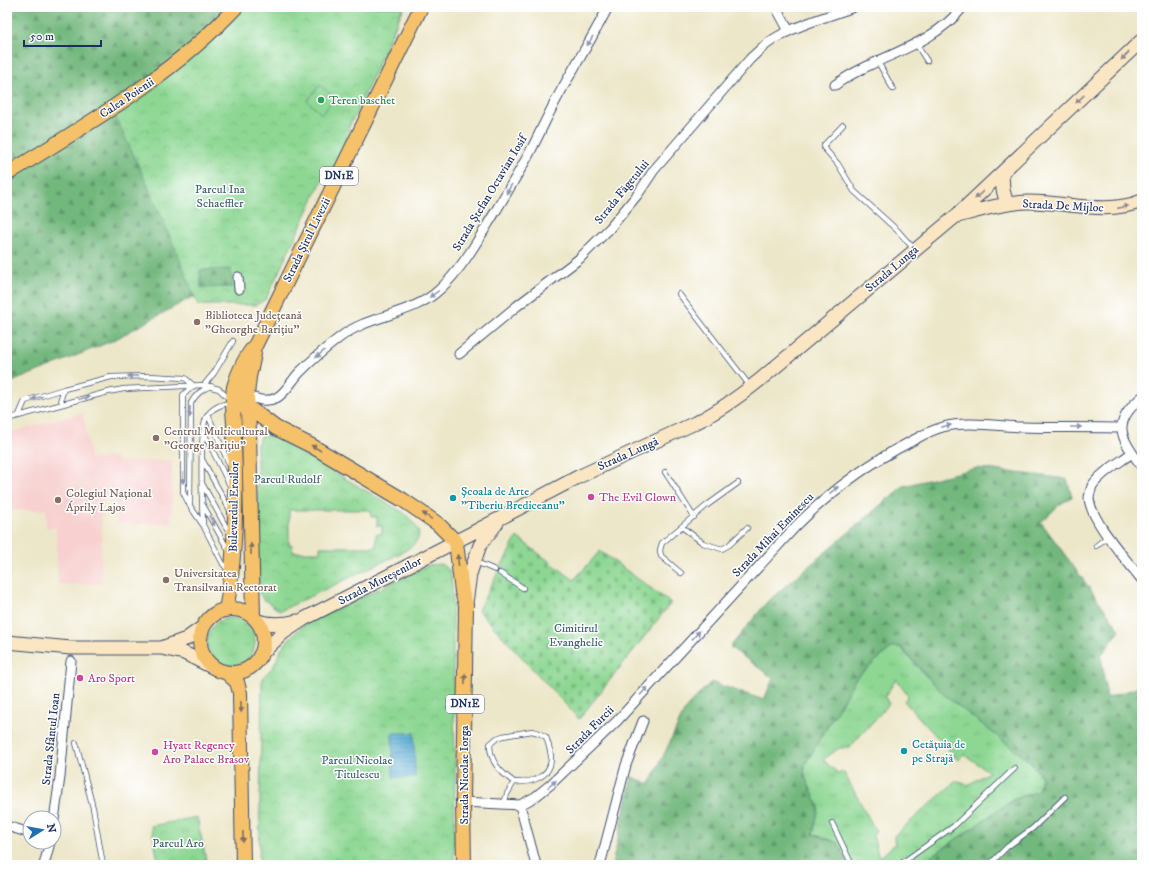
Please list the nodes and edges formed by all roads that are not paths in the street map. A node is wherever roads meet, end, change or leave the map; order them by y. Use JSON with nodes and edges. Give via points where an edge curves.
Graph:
{"nodes":[{"id":1,"x":236,"y":7,"type":"edge"},
{"id":2,"x":421,"y":7,"type":"edge"},
{"id":3,"x":608,"y":7,"type":"edge"},
{"id":4,"x":776,"y":7,"type":"edge"},
{"id":5,"x":854,"y":7,"type":"edge"},
{"id":6,"x":963,"y":7,"type":"edge"},
{"id":7,"x":789,"y":31,"type":"junction"},
{"id":8,"x":1142,"y":40,"type":"edge"},
{"id":9,"x":916,"y":44,"type":"junction"},
{"id":10,"x":927,"y":61,"type":"dead end"},
{"id":11,"x":878,"y":62,"type":"junction"},
{"id":12,"x":835,"y":85,"type":"dead end"},
{"id":13,"x":893,"y":89,"type":"dead end"},
{"id":14,"x":843,"y":125,"type":"dead end"},
{"id":15,"x":1002,"y":173,"type":"junction"},
{"id":16,"x":7,"y":174,"type":"edge"},
{"id":17,"x":1142,"y":201,"type":"edge"},
{"id":18,"x":1007,"y":204,"type":"junction"},
{"id":19,"x":956,"y":216,"type":"junction"},
{"id":20,"x":915,"y":250,"type":"junction"},
{"id":21,"x":238,"y":277,"type":"dead end"},
{"id":22,"x":238,"y":289,"type":"dead end"},
{"id":23,"x":679,"y":294,"type":"dead end"},
{"id":24,"x":233,"y":341,"type":"dead end"},
{"id":25,"x":256,"y":344,"type":"junction"},
{"id":26,"x":459,"y":354,"type":"dead end"},
{"id":27,"x":204,"y":385,"type":"junction"},
{"id":28,"x":194,"y":386,"type":"junction"},
{"id":29,"x":212,"y":386,"type":"junction"},
{"id":30,"x":751,"y":388,"type":"junction"},
{"id":31,"x":64,"y":389,"type":"junction"},
{"id":32,"x":1142,"y":397,"type":"edge"},
{"id":33,"x":247,"y":401,"type":"junction"},
{"id":34,"x":62,"y":403,"type":"junction"},
{"id":35,"x":233,"y":404,"type":"junction"},
{"id":36,"x":19,"y":415,"type":"junction"},
{"id":37,"x":208,"y":415,"type":"junction"},
{"id":38,"x":7,"y":419,"type":"edge"},
{"id":39,"x":276,"y":428,"type":"junction"},
{"id":40,"x":1121,"y":428,"type":"junction"},
{"id":41,"x":249,"y":430,"type":"junction"},
{"id":42,"x":204,"y":432,"type":"junction"},
{"id":43,"x":234,"y":436,"type":"junction"},
{"id":44,"x":1132,"y":453,"type":"junction"},
{"id":45,"x":203,"y":461,"type":"junction"},
{"id":46,"x":1142,"y":467,"type":"edge"},
{"id":47,"x":665,"y":472,"type":"dead end"},
{"id":48,"x":235,"y":476,"type":"junction"},
{"id":49,"x":202,"y":483,"type":"junction"},
{"id":50,"x":738,"y":483,"type":"dead end"},
{"id":51,"x":235,"y":494,"type":"junction"},
{"id":52,"x":202,"y":504,"type":"junction"},
{"id":53,"x":190,"y":506,"type":"junction"},
{"id":54,"x":694,"y":517,"type":"junction"},
{"id":55,"x":501,"y":518,"type":"junction"},
{"id":56,"x":235,"y":519,"type":"junction"},
{"id":57,"x":203,"y":524,"type":"junction"},
{"id":58,"x":682,"y":526,"type":"junction"},
{"id":59,"x":747,"y":528,"type":"dead end"},
{"id":60,"x":1108,"y":536,"type":"junction"},
{"id":61,"x":456,"y":542,"type":"junction"},
{"id":62,"x":234,"y":543,"type":"junction"},
{"id":63,"x":1096,"y":546,"type":"dead end"},
{"id":64,"x":233,"y":559,"type":"junction"},
{"id":65,"x":474,"y":562,"type":"junction"},
{"id":66,"x":681,"y":573,"type":"dead end"},
{"id":67,"x":232,"y":575,"type":"junction"},
{"id":68,"x":1142,"y":580,"type":"edge"},
{"id":69,"x":523,"y":588,"type":"dead end"},
{"id":70,"x":466,"y":605,"type":"junction"},
{"id":71,"x":226,"y":610,"type":"junction"},
{"id":72,"x":255,"y":618,"type":"junction"},
{"id":73,"x":304,"y":619,"type":"junction"},
{"id":74,"x":203,"y":627,"type":"junction"},
{"id":75,"x":7,"y":642,"type":"edge"},
{"id":76,"x":161,"y":648,"type":"junction"},
{"id":77,"x":260,"y":656,"type":"junction"},
{"id":78,"x":71,"y":660,"type":"dead end"},
{"id":79,"x":670,"y":663,"type":"joint"},
{"id":80,"x":221,"y":670,"type":"junction"},
{"id":81,"x":643,"y":721,"type":"dead end"},
{"id":82,"x":76,"y":743,"type":"dead end"},
{"id":83,"x":1015,"y":768,"type":"dead end"},
{"id":84,"x":514,"y":782,"type":"junction"},
{"id":85,"x":1065,"y":797,"type":"dead end"},
{"id":86,"x":464,"y":802,"type":"junction"},
{"id":87,"x":504,"y":804,"type":"junction"},
{"id":88,"x":520,"y":805,"type":"junction"},
{"id":89,"x":55,"y":810,"type":"edge"},
{"id":90,"x":832,"y":823,"type":"dead end"},
{"id":91,"x":7,"y":826,"type":"edge"},
{"id":92,"x":22,"y":830,"type":"edge"},
{"id":93,"x":48,"y":850,"type":"edge"},
{"id":94,"x":44,"y":865,"type":"edge"},
{"id":95,"x":103,"y":865,"type":"edge"},
{"id":96,"x":243,"y":865,"type":"edge"},
{"id":97,"x":464,"y":865,"type":"edge"},
{"id":98,"x":536,"y":865,"type":"edge"},
{"id":99,"x":600,"y":865,"type":"edge"},
{"id":100,"x":852,"y":865,"type":"edge"},
{"id":101,"x":899,"y":865,"type":"edge"},
{"id":102,"x":989,"y":865,"type":"edge"}],
"edges":[{"from":1,"to":16,"type":"main road","name":"Calea Poienii","via":[[209,35],[133,96]]},
{"from":2,"to":25,"type":"main road","name":"Strada Șirul Livezii","number":"DN1E"},
{"from":3,"to":33,"type":"street","name":"Strada Ștefan Octavian Iosif","one_way":true,"via":[[477,244],[450,278],[438,291],[420,303],[362,324],[339,337],[275,398]]},
{"from":4,"to":7,"type":"street"},
{"from":5,"to":7,"type":"street","name":"Strada Făgetului"},
{"from":6,"to":9,"type":"street","via":[[948,23]]},
{"from":7,"to":26,"type":"street","name":"Strada Făgetului","via":[[764,46],[750,59],[654,170],[610,228],[579,260],[517,306]]},
{"from":8,"to":15,"type":"main road","name":"Strada Lungă","one_way":true},
{"from":9,"to":10,"type":"lane"},
{"from":9,"to":11,"type":"street"},
{"from":11,"to":12,"type":"street"},
{"from":11,"to":13,"type":"lane"},
{"from":14,"to":20,"type":"lane","via":[[824,148],[838,164],[854,191]]},
{"from":15,"to":18,"type":"main road"},
{"from":15,"to":19,"type":"main road","name":"Strada Lungă","one_way":true},
{"from":18,"to":17,"type":"main road","name":"Strada De Mijloc","one_way":true,"via":[[1048,203],[1104,209]]},
{"from":18,"to":19,"type":"main road","name":"Strada Lungă"},
{"from":19,"to":20,"type":"main road","name":"Strada Lungă"},
{"from":20,"to":30,"type":"main road","name":"Strada Lungă"},
{"from":21,"to":22,"type":"street"},
{"from":23,"to":30,"type":"lane"},
{"from":24,"to":27,"type":"lane"},
{"from":25,"to":33,"type":"main road","name":"Strada Șirul Livezii","number":"DN1E"},
{"from":25,"to":35,"type":"main road","name":"Strada Șirul Livezii","number":"DN1E","via":[[237,378]]},
{"from":27,"to":28,"type":"lane"},
{"from":27,"to":29,"type":"lane"},
{"from":28,"to":31,"type":"lane","one_way":true,"via":[[185,378],[148,376],[111,377]]},
{"from":34,"to":28,"type":"lane","one_way":true,"via":[[124,389]]},
{"from":28,"to":53,"type":"lane","one_way":true,"via":[[183,395],[182,492]]},
{"from":29,"to":35,"type":"lane","via":[[219,389]]},
{"from":29,"to":53,"type":"lane","one_way":true,"via":[[199,391],[191,403]]},
{"from":30,"to":55,"type":"main road","name":"Strada Lungă","via":[[711,415],[650,447],[578,477]]},
{"from":31,"to":34,"type":"lane"},
{"from":31,"to":36,"type":"lane","one_way":true,"via":[[25,401]]},
{"from":32,"to":40,"type":"street","via":[[1124,416]]},
{"from":33,"to":35,"type":"main road"},
{"from":33,"to":39,"type":"main road"},
{"from":33,"to":41,"type":"main road","name":"Bulevardul Eroilor","number":"DN1E"},
{"from":34,"to":36,"type":"lane"},
{"from":35,"to":37,"type":"lane","via":[[225,403]]},
{"from":35,"to":43,"type":"main road","name":"Bulevardul Eroilor","number":"DN1E"},
{"from":36,"to":38,"type":"lane"},
{"from":37,"to":42,"type":"lane"},
{"from":37,"to":48,"type":"lane"},
{"from":39,"to":41,"type":"main road"},
{"from":61,"to":39,"type":"main road","one_way":true,"via":[[438,524],[403,500],[312,446]]},
{"from":40,"to":44,"type":"street"},
{"from":79,"to":40,"type":"street","name":"Strada Mihai Eminescu","one_way":true,"via":[[820,502],[854,476],[924,434],[943,426],[957,424]]},
{"from":41,"to":43,"type":"main road"},
{"from":72,"to":41,"type":"main road","name":"Bulevardul Eroilor","number":"DN1E","one_way":true},
{"from":42,"to":45,"type":"lane"},
{"from":42,"to":51,"type":"lane"},
{"from":43,"to":48,"type":"main road","name":"Bulevardul Eroilor","number":"DN1E"},
{"from":44,"to":46,"type":"street"},
{"from":44,"to":60,"type":"street","via":[[1099,478],[1089,496],[1091,508]]},
{"from":45,"to":49,"type":"lane"},
{"from":45,"to":56,"type":"lane"},
{"from":47,"to":54,"type":"lane"},
{"from":48,"to":51,"type":"main road","name":"Bulevardul Eroilor","number":"DN1E"},
{"from":49,"to":52,"type":"lane"},
{"from":49,"to":62,"type":"lane"},
{"from":50,"to":54,"type":"lane"},
{"from":51,"to":56,"type":"main road","name":"Bulevardul Eroilor","number":"DN1E"},
{"from":52,"to":57,"type":"lane"},
{"from":52,"to":64,"type":"lane","one_way":true},
{"from":53,"to":57,"type":"lane"},
{"from":54,"to":58,"type":"lane"},
{"from":55,"to":61,"type":"main road","name":"Strada Lungă"},
{"from":55,"to":65,"type":"main road","via":[[480,545]]},
{"from":56,"to":62,"type":"main road","name":"Bulevardul Eroilor","number":"DN1E"},
{"from":57,"to":67,"type":"lane"},
{"from":58,"to":59,"type":"lane","via":[[703,543],[722,549]]},
{"from":58,"to":66,"type":"lane","via":[[662,543],[660,550],[661,556]]},
{"from":60,"to":63,"type":"lane"},
{"from":60,"to":68,"type":"street"},
{"from":70,"to":61,"type":"main road","name":"Strada Nicolae Iorga","number":"DN1E","one_way":true},
{"from":61,"to":73,"type":"main road","name":"Strada Mureșenilor"},
{"from":62,"to":64,"type":"main road","name":"Bulevardul Eroilor","number":"DN1E"},
{"from":64,"to":67,"type":"main road","name":"Bulevardul Eroilor","number":"DN1E"},
{"from":65,"to":69,"type":"lane"},
{"from":65,"to":70,"type":"main road"},
{"from":67,"to":71,"type":"main road","name":"Bulevardul Eroilor","number":"DN1E"},
{"from":86,"to":70,"type":"main road","name":"Strada Nicolae Iorga","number":"DN1E","one_way":true},
{"from":71,"to":72,"type":"main road","via":[[242,610]]},
{"from":71,"to":74,"type":"main road","via":[[217,613]]},
{"from":72,"to":73,"type":"main road","name":"Strada Mureșenilor","via":[[269,624],[285,624]]},
{"from":72,"to":77,"type":"main road","number":"DN1E","via":[[263,638]]},
{"from":73,"to":77,"type":"main road","name":"Strada Mureșenilor","via":[[283,633]]},
{"from":74,"to":76,"type":"main road","via":[[186,639]]},
{"from":74,"to":80,"type":"main road","via":[[200,636],[202,654],[208,662]]},
{"from":75,"to":76,"type":"main road","via":[[71,648]]},
{"from":76,"to":80,"type":"main road","via":[[184,653]]},
{"from":77,"to":80,"type":"main road","via":[[246,669],[237,672]]},
{"from":78,"to":89,"type":"street","name":"Strada Sfântul Ioan"},
{"from":88,"to":79,"type":"street","name":"Strada Furcii","one_way":true,"via":[[550,786]]},
{"from":80,"to":96,"type":"main road","one_way":true,"via":[[237,682],[240,693]]},
{"from":81,"to":99,"type":"street","via":[[626,765]]},
{"from":82,"to":95,"type":"lane","via":[[93,808]]},
{"from":83,"to":101,"type":"lane","via":[[954,826]]},
{"from":84,"to":84,"type":"lane","via":[[535,781],[544,775],[551,758],[546,737],[532,731],[503,736],[490,744],[495,766]]},
{"from":84,"to":87,"type":"lane"},
{"from":85,"to":102,"type":"lane"},
{"from":86,"to":87,"type":"street"},
{"from":86,"to":97,"type":"main road","name":"Strada Nicolae Iorga","number":"DN1E"},
{"from":87,"to":88,"type":"street"},
{"from":88,"to":98,"type":"street"},
{"from":90,"to":100,"type":"lane"},
{"from":91,"to":92,"type":"street"},
{"from":93,"to":94,"type":"street"}]}
